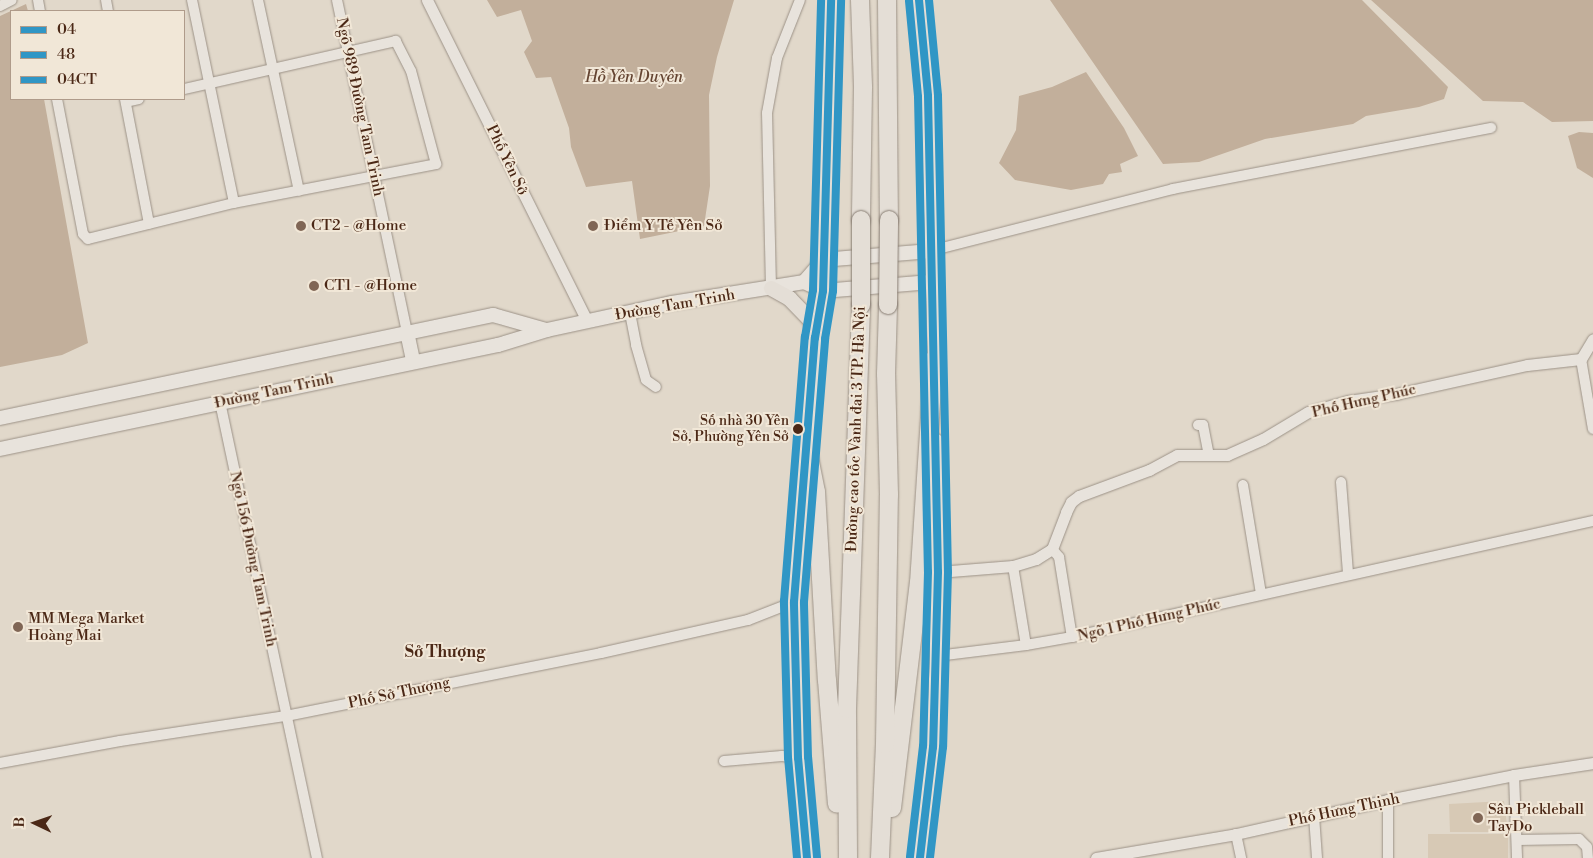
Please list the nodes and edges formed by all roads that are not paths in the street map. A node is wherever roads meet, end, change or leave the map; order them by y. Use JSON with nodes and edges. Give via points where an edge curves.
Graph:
{"nodes":[{"id":1,"x":12,"y":0,"type":"edge"},
{"id":2,"x":192,"y":0,"type":"edge"},
{"id":3,"x":258,"y":0,"type":"edge"},
{"id":4,"x":337,"y":0,"type":"edge"},
{"id":5,"x":427,"y":0,"type":"edge"},
{"id":6,"x":800,"y":0,"type":"edge"},
{"id":7,"x":831,"y":0,"type":"edge"},
{"id":8,"x":860,"y":0,"type":"edge"},
{"id":9,"x":888,"y":0,"type":"edge"},
{"id":10,"x":919,"y":0,"type":"edge"},
{"id":11,"x":0,"y":6,"type":"edge"},
{"id":12,"x":348,"y":52,"type":"junction"},
{"id":13,"x":272,"y":68,"type":"junction"},
{"id":14,"x":209,"y":83,"type":"junction"},
{"id":15,"x":185,"y":88,"type":"edge"},
{"id":16,"x":57,"y":100,"type":"edge"},
{"id":17,"x":125,"y":100,"type":"edge"},
{"id":18,"x":1491,"y":128,"type":"dead end"},
{"id":19,"x":374,"y":176,"type":"junction"},
{"id":20,"x":299,"y":191,"type":"junction"},
{"id":21,"x":234,"y":203,"type":"junction"},
{"id":22,"x":149,"y":224,"type":"junction"},
{"id":23,"x":930,"y":251,"type":"junction"},
{"id":24,"x":823,"y":260,"type":"junction"},
{"id":25,"x":804,"y":282,"type":"junction"},
{"id":26,"x":931,"y":282,"type":"junction"},
{"id":27,"x":772,"y":288,"type":"junction"},
{"id":28,"x":823,"y":291,"type":"junction"},
{"id":29,"x":630,"y":313,"type":"junction"},
{"id":30,"x":587,"y":321,"type":"junction"},
{"id":31,"x":547,"y":330,"type":"junction"},
{"id":32,"x":407,"y":332,"type":"junction"},
{"id":33,"x":815,"y":338,"type":"junction"},
{"id":34,"x":1593,"y":339,"type":"edge"},
{"id":35,"x":1581,"y":359,"type":"junction"},
{"id":36,"x":934,"y":360,"type":"junction"},
{"id":37,"x":413,"y":361,"type":"junction"},
{"id":38,"x":656,"y":387,"type":"dead end"},
{"id":39,"x":220,"y":402,"type":"junction"},
{"id":40,"x":0,"y":418,"type":"edge"},
{"id":41,"x":1198,"y":425,"type":"dead end"},
{"id":42,"x":1593,"y":429,"type":"edge"},
{"id":43,"x":807,"y":447,"type":"junction"},
{"id":44,"x":0,"y":448,"type":"edge"},
{"id":45,"x":1209,"y":455,"type":"junction"},
{"id":46,"x":1341,"y":482,"type":"dead end"},
{"id":47,"x":1242,"y":485,"type":"dead end"},
{"id":48,"x":1593,"y":521,"type":"edge"},
{"id":49,"x":1052,"y":549,"type":"junction"},
{"id":50,"x":1013,"y":566,"type":"junction"},
{"id":51,"x":938,"y":572,"type":"junction"},
{"id":52,"x":1348,"y":574,"type":"junction"},
{"id":53,"x":1260,"y":594,"type":"junction"},
{"id":54,"x":794,"y":602,"type":"junction"},
{"id":55,"x":1072,"y":637,"type":"junction"},
{"id":56,"x":1026,"y":645,"type":"junction"},
{"id":57,"x":937,"y":656,"type":"junction"},
{"id":58,"x":286,"y":716,"type":"junction"},
{"id":59,"x":798,"y":758,"type":"junction"},
{"id":60,"x":724,"y":761,"type":"dead end"},
{"id":61,"x":0,"y":763,"type":"edge"},
{"id":62,"x":1593,"y":763,"type":"edge"},
{"id":63,"x":1514,"y":775,"type":"junction"},
{"id":64,"x":1388,"y":800,"type":"junction"},
{"id":65,"x":1314,"y":816,"type":"junction"},
{"id":66,"x":1236,"y":834,"type":"junction"},
{"id":67,"x":1516,"y":840,"type":"junction"},
{"id":68,"x":1132,"y":854,"type":"edge"},
{"id":69,"x":317,"y":858,"type":"edge"},
{"id":70,"x":807,"y":858,"type":"edge"},
{"id":71,"x":843,"y":858,"type":"edge"},
{"id":72,"x":848,"y":858,"type":"edge"},
{"id":73,"x":880,"y":858,"type":"edge"},
{"id":74,"x":886,"y":858,"type":"edge"},
{"id":75,"x":920,"y":858,"type":"edge"},
{"id":76,"x":1096,"y":858,"type":"edge"},
{"id":77,"x":1241,"y":858,"type":"edge"},
{"id":78,"x":1317,"y":858,"type":"edge"},
{"id":79,"x":1388,"y":858,"type":"edge"},
{"id":80,"x":1517,"y":858,"type":"edge"},
{"id":81,"x":1588,"y":858,"type":"edge"}],
"edges":[{"from":1,"to":11,"type":"street"},
{"from":2,"to":14,"type":"street"},
{"from":3,"to":13,"type":"street"},
{"from":4,"to":12,"type":"street","name":"Ngõ 989 Đường Tam Trinh"},
{"from":5,"to":30,"type":"street","name":"Phố Yên Sở"},
{"from":6,"to":27,"type":"street","via":[[777,58],[766,113]]},
{"from":7,"to":24,"type":"main road"},
{"from":8,"to":72,"type":"highway","name":"Đường cao tốc Vành đai 3 TP. Hà Nội","bridge":true,"via":[[860,305],[847,709]]},
{"from":9,"to":73,"type":"highway","name":"Đường cao tốc Vành đai 3 TP. Hà Nội","bridge":true,"via":[[886,374],[889,515]]},
{"from":10,"to":23,"type":"main road","via":[[928,96]]},
{"from":12,"to":13,"type":"street"},
{"from":12,"to":19,"type":"street","name":"Ngõ 989 Đường Tam Trinh"},
{"from":12,"to":19,"type":"street","via":[[393,41],[398,43],[411,71],[436,164]]},
{"from":13,"to":14,"type":"street"},
{"from":13,"to":20,"type":"street"},
{"from":14,"to":15,"type":"street"},
{"from":14,"to":21,"type":"street"},
{"from":16,"to":22,"type":"street","via":[[85,238]]},
{"from":17,"to":22,"type":"street"},
{"from":18,"to":23,"type":"street","via":[[1173,189]]},
{"from":19,"to":20,"type":"street"},
{"from":19,"to":32,"type":"street","name":"Ngõ 989 Đường Tam Trinh"},
{"from":20,"to":21,"type":"street"},
{"from":21,"to":22,"type":"street"},
{"from":23,"to":24,"type":"main road"},
{"from":23,"to":26,"type":"main road"},
{"from":24,"to":25,"type":"main road"},
{"from":24,"to":28,"type":"main road"},
{"from":25,"to":27,"type":"main road","name":"Đường Tam Trinh"},
{"from":25,"to":28,"type":"main road"},
{"from":26,"to":28,"type":"main road"},
{"from":26,"to":36,"type":"main road"},
{"from":27,"to":29,"type":"main road","name":"Đường Tam Trinh","via":[[672,303]]},
{"from":27,"to":33,"type":"main road","via":[[789,298],[810,320]]},
{"from":28,"to":33,"type":"main road"},
{"from":29,"to":30,"type":"main road","name":"Đường Tam Trinh"},
{"from":29,"to":38,"type":"street","via":[[646,380]]},
{"from":30,"to":31,"type":"main road","name":"Đường Tam Trinh"},
{"from":31,"to":32,"type":"main road","name":"Đường Tam Trinh","via":[[493,315]]},
{"from":31,"to":37,"type":"main road","name":"Đường Tam Trinh","via":[[498,345]]},
{"from":32,"to":37,"type":"main road"},
{"from":32,"to":40,"type":"main road","name":"Đường Tam Trinh"},
{"from":33,"to":43,"type":"main road"},
{"from":34,"to":35,"type":"street"},
{"from":35,"to":42,"type":"street"},
{"from":35,"to":45,"type":"street","name":"Phố Hưng Phúc","via":[[1527,365],[1396,394],[1348,401],[1308,412],[1263,439],[1227,454]]},
{"from":36,"to":51,"type":"main road"},
{"from":36,"to":74,"type":"highway","via":[[919,583]]},
{"from":37,"to":39,"type":"main road","name":"Đường Tam Trinh"},
{"from":39,"to":44,"type":"main road","name":"Đường Tam Trinh"},
{"from":39,"to":58,"type":"street","name":"Ngõ 156 Đường Tam Trinh"},
{"from":41,"to":45,"type":"street","via":[[1203,425]]},
{"from":43,"to":54,"type":"main road"},
{"from":43,"to":71,"type":"highway","via":[[816,492],[827,680]]},
{"from":45,"to":49,"type":"street","name":"Phố Hưng Phúc","via":[[1177,455],[1149,470],[1079,496],[1071,502]]},
{"from":46,"to":52,"type":"street"},
{"from":47,"to":53,"type":"street"},
{"from":48,"to":52,"type":"street","name":"Ngõ 1 Phố Hưng Phúc"},
{"from":49,"to":50,"type":"street","via":[[1036,559]]},
{"from":49,"to":55,"type":"street","via":[[1058,557]]},
{"from":50,"to":51,"type":"street"},
{"from":50,"to":56,"type":"street"},
{"from":51,"to":57,"type":"main road"},
{"from":52,"to":53,"type":"street","name":"Ngõ 1 Phố Hưng Phúc"},
{"from":53,"to":55,"type":"street","name":"Ngõ 1 Phố Hưng Phúc"},
{"from":54,"to":58,"type":"street","name":"Phố Sở Thượng","via":[[748,620],[651,643]]},
{"from":54,"to":59,"type":"main road"},
{"from":55,"to":56,"type":"street","name":"Ngõ 1 Phố Hưng Phúc"},
{"from":56,"to":57,"type":"street","name":"Ngõ 1 Phố Hưng Phúc"},
{"from":57,"to":75,"type":"main road","via":[[932,747]]},
{"from":58,"to":61,"type":"street","name":"Phố Sở Thượng"},
{"from":58,"to":69,"type":"street","name":"Ngõ 156 Đường Tam Trinh"},
{"from":59,"to":60,"type":"street","via":[[782,756]]},
{"from":59,"to":70,"type":"main road"},
{"from":62,"to":63,"type":"street","name":"Phố Hưng Thịnh"},
{"from":63,"to":64,"type":"street","name":"Phố Hưng Thịnh"},
{"from":63,"to":67,"type":"street"},
{"from":64,"to":65,"type":"street","name":"Phố Hưng Thịnh"},
{"from":64,"to":79,"type":"street"},
{"from":65,"to":66,"type":"street","name":"Phố Hưng Thịnh"},
{"from":65,"to":78,"type":"street"},
{"from":66,"to":68,"type":"street","name":"Phố Hưng Thịnh"},
{"from":66,"to":77,"type":"street"},
{"from":67,"to":80,"type":"street"},
{"from":67,"to":81,"type":"street","via":[[1579,839],[1587,847]]},
{"from":68,"to":76,"type":"street","name":"Phố Hưng Thịnh"}]}
